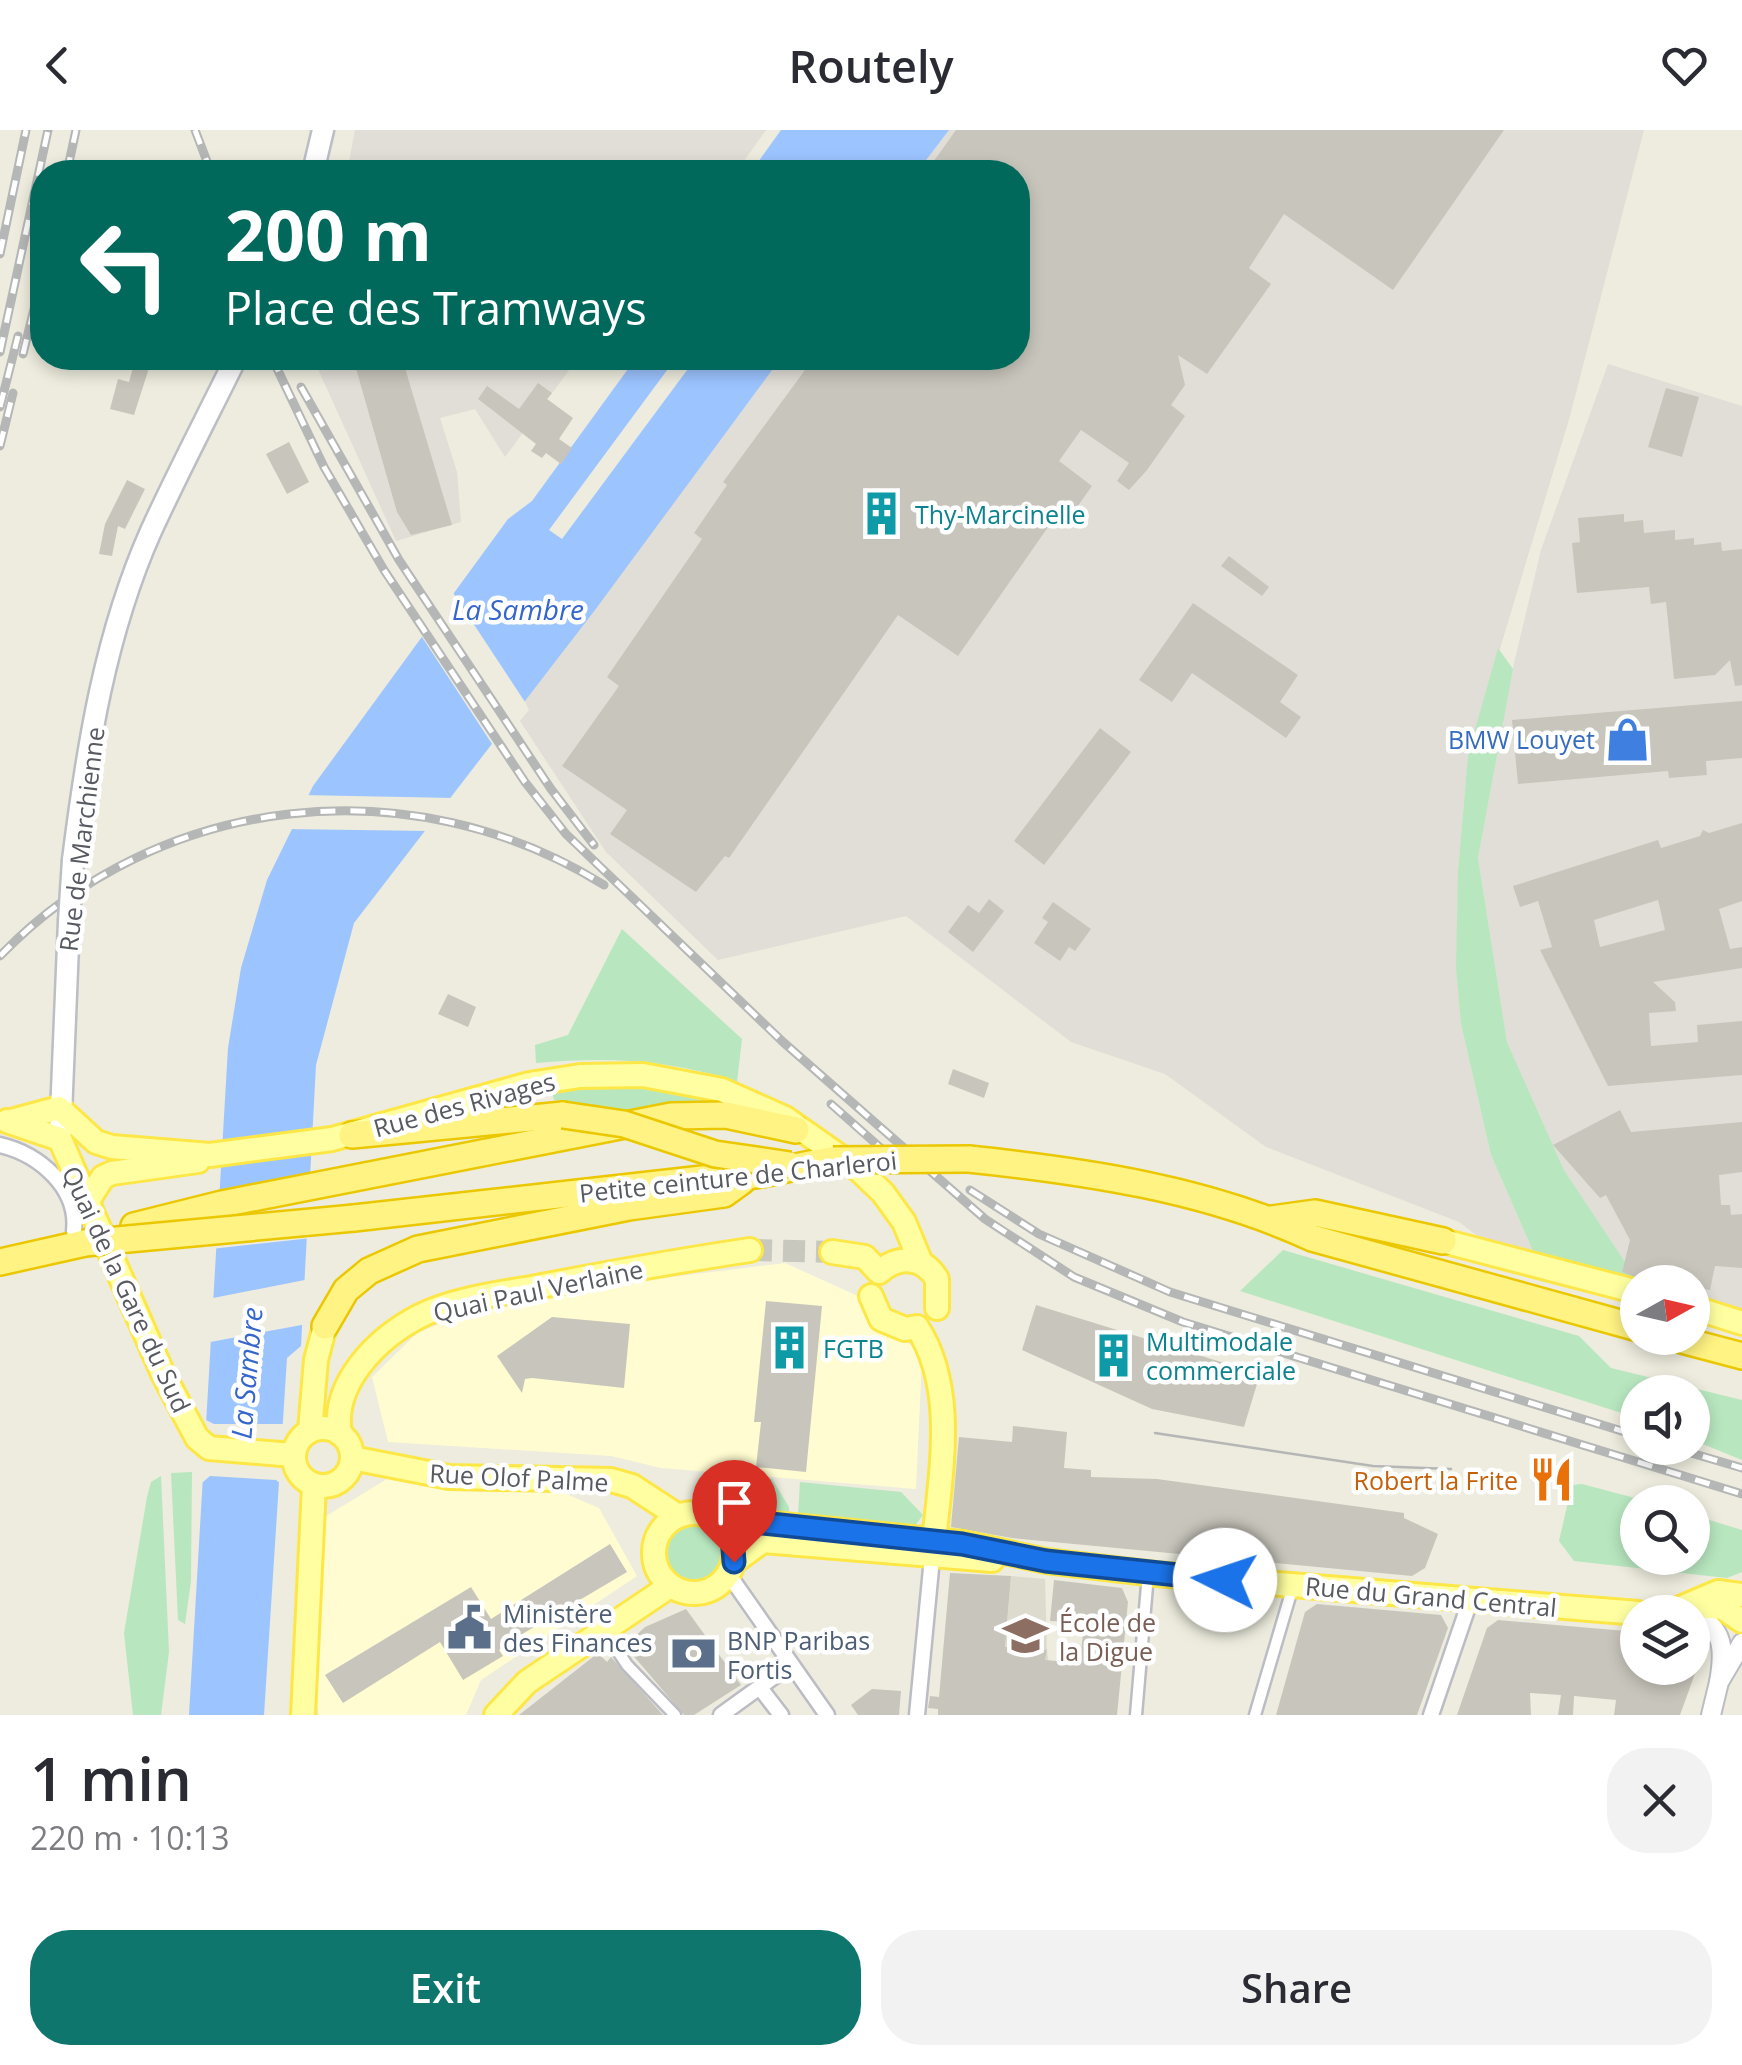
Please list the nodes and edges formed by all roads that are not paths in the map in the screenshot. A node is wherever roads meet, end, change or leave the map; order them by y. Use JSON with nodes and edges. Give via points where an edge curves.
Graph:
{"nodes":[{"id":1,"x":323,"y":130,"type":"edge"},
{"id":2,"x":316,"y":160,"type":"edge"},
{"id":3,"x":230,"y":370,"type":"edge"},
{"id":4,"x":59,"y":1108,"type":"junction"},
{"id":5,"x":5,"y":1120,"type":"edge"},
{"id":6,"x":796,"y":1130,"type":"junction"},
{"id":7,"x":352,"y":1135,"type":"junction"},
{"id":8,"x":60,"y":1139,"type":"junction"},
{"id":9,"x":6,"y":1146,"type":"edge"},
{"id":10,"x":168,"y":1159,"type":"junction"},
{"id":11,"x":790,"y":1165,"type":"junction"},
{"id":12,"x":746,"y":1178,"type":"junction"},
{"id":13,"x":87,"y":1202,"type":"junction"},
{"id":14,"x":1314,"y":1226,"type":"junction"},
{"id":15,"x":80,"y":1237,"type":"junction"},
{"id":16,"x":1443,"y":1241,"type":"joint"},
{"id":17,"x":750,"y":1250,"type":"tunnel mouth"},
{"id":18,"x":832,"y":1252,"type":"tunnel mouth"},
{"id":19,"x":0,"y":1262,"type":"edge"},
{"id":20,"x":922,"y":1263,"type":"junction"},
{"id":21,"x":876,"y":1280,"type":"junction"},
{"id":22,"x":1620,"y":1287,"type":"edge"},
{"id":23,"x":1710,"y":1313,"type":"edge"},
{"id":24,"x":925,"y":1320,"type":"junction"},
{"id":25,"x":1620,"y":1323,"type":"edge"},
{"id":26,"x":1742,"y":1323,"type":"edge"},
{"id":27,"x":325,"y":1326,"type":"joint"},
{"id":28,"x":1710,"y":1348,"type":"edge"},
{"id":29,"x":1742,"y":1356,"type":"edge"},
{"id":30,"x":310,"y":1431,"type":"junction"},
{"id":31,"x":340,"y":1434,"type":"junction"},
{"id":32,"x":292,"y":1454,"type":"junction"},
{"id":33,"x":352,"y":1458,"type":"junction"},
{"id":34,"x":314,"y":1485,"type":"junction"},
{"id":35,"x":678,"y":1516,"type":"junction"},
{"id":36,"x":715,"y":1518,"type":"junction"},
{"id":37,"x":933,"y":1549,"type":"junction"},
{"id":38,"x":732,"y":1568,"type":"junction"},
{"id":39,"x":1148,"y":1572,"type":"junction"},
{"id":40,"x":1293,"y":1585,"type":"junction"},
{"id":41,"x":670,"y":1586,"type":"junction"},
{"id":42,"x":1742,"y":1595,"type":"edge"},
{"id":43,"x":1710,"y":1597,"type":"edge"},
{"id":44,"x":1470,"y":1601,"type":"junction"},
{"id":45,"x":1710,"y":1609,"type":"edge"},
{"id":46,"x":1620,"y":1612,"type":"edge"},
{"id":47,"x":1742,"y":1620,"type":"edge"},
{"id":48,"x":1710,"y":1625,"type":"edge"},
{"id":49,"x":604,"y":1630,"type":"junction"},
{"id":50,"x":1742,"y":1643,"type":"edge"},
{"id":51,"x":790,"y":1665,"type":"junction"},
{"id":52,"x":1742,"y":1669,"type":"edge"},
{"id":53,"x":1718,"y":1687,"type":"junction"},
{"id":54,"x":761,"y":1688,"type":"junction"},
{"id":55,"x":303,"y":1715,"type":"edge"},
{"id":56,"x":496,"y":1715,"type":"edge"},
{"id":57,"x":674,"y":1715,"type":"edge"},
{"id":58,"x":722,"y":1715,"type":"edge"},
{"id":59,"x":780,"y":1715,"type":"edge"},
{"id":60,"x":827,"y":1715,"type":"edge"},
{"id":61,"x":917,"y":1715,"type":"edge"},
{"id":62,"x":1136,"y":1715,"type":"edge"},
{"id":63,"x":1255,"y":1715,"type":"edge"},
{"id":64,"x":1431,"y":1715,"type":"edge"},
{"id":65,"x":1710,"y":1715,"type":"edge"}],
"edges":[{"from":1,"to":2,"type":"main road"},
{"from":3,"to":4,"type":"main road","name":"Rue de Marchienne","bridge":true,"via":[[150,532],[104,670],[74,860]]},
{"from":4,"to":5,"type":"main road"},
{"from":4,"to":8,"type":"main road","name":"Rue de Marchienne"},
{"from":4,"to":10,"type":"main road","via":[[96,1142]]},
{"from":5,"to":8,"type":"main road"},
{"from":6,"to":7,"type":"main road","name":"Rue des Rivages","via":[[785,1118],[722,1090],[643,1075],[529,1084]]},
{"from":6,"to":15,"type":"highway","bridge":true,"via":[[700,1114]]},
{"from":6,"to":20,"type":"main road","name":"Rue des Rivages","via":[[859,1170],[883,1194]]},
{"from":7,"to":10,"type":"main road","name":"Rue des Rivages"},
{"from":7,"to":11,"type":"highway","bridge":true,"via":[[563,1115],[624,1124],[715,1154]]},
{"from":8,"to":13,"type":"main road","name":"Quai de la Gare du Sud"},
{"from":9,"to":15,"type":"street","via":[[33,1154],[56,1178]]},
{"from":10,"to":13,"type":"main road","via":[[103,1177]]},
{"from":11,"to":12,"type":"highway","name":"Petite ceinture de Charleroi"},
{"from":11,"to":14,"type":"highway","name":"Petite ceinture de Charleroi","bridge":true,"via":[[912,1158],[1024,1164]]},
{"from":12,"to":15,"type":"highway","name":"Petite ceinture de Charleroi","bridge":true,"via":[[137,1241]]},
{"from":12,"to":27,"type":"highway","via":[[724,1194],[418,1249],[369,1270],[346,1290]]},
{"from":13,"to":32,"type":"main road","name":"Quai de la Gare du Sud","via":[[197,1438],[209,1448]]},
{"from":14,"to":16,"type":"highway"},
{"from":14,"to":25,"type":"highway","via":[[1505,1292]]},
{"from":15,"to":19,"type":"highway","name":"Petite ceinture de Charleroi"},
{"from":16,"to":22,"type":"main road"},
{"from":17,"to":31,"type":"main road","name":"Quai Paul Verlaine","via":[[491,1295],[422,1315],[376,1348],[351,1377],[338,1399]]},
{"from":18,"to":21,"type":"main road","via":[[865,1257]]},
{"from":20,"to":21,"type":"main road","via":[[899,1260]]},
{"from":20,"to":24,"type":"main road","via":[[937,1279]]},
{"from":21,"to":24,"type":"main road","via":[[881,1319],[892,1326]]},
{"from":23,"to":26,"type":"main road"},
{"from":24,"to":37,"type":"main road","via":[[943,1412]]},
{"from":27,"to":30,"type":"main road"},
{"from":28,"to":29,"type":"highway"},
{"from":30,"to":31,"type":"main road"},
{"from":30,"to":32,"type":"main road"},
{"from":31,"to":33,"type":"main road"},
{"from":32,"to":34,"type":"main road","via":[[300,1475]]},
{"from":33,"to":34,"type":"main road","via":[[340,1481]]},
{"from":33,"to":35,"type":"main road","name":"Rue Olof Palme","via":[[449,1477],[601,1478],[632,1486]]},
{"from":34,"to":55,"type":"main road"},
{"from":35,"to":36,"type":"main road"},
{"from":35,"to":41,"type":"main road","via":[[660,1532],[654,1552]]},
{"from":36,"to":37,"type":"main road","name":"Rue du Grand Central"},
{"from":36,"to":38,"type":"main road","via":[[732,1537]]},
{"from":37,"to":38,"type":"main road","name":"Rue du Grand Central","via":[[763,1541]]},
{"from":37,"to":39,"type":"main road","name":"Rue du Grand Central"},
{"from":37,"to":61,"type":"street"},
{"from":38,"to":41,"type":"main road","via":[[702,1593]]},
{"from":38,"to":51,"type":"street"},
{"from":39,"to":40,"type":"main road","name":"Rue du Grand Central"},
{"from":39,"to":62,"type":"street"},
{"from":40,"to":44,"type":"main road","name":"Rue du Grand Central"},
{"from":40,"to":63,"type":"street"},
{"from":41,"to":49,"type":"main road"},
{"from":42,"to":43,"type":"main road"},
{"from":44,"to":46,"type":"main road","name":"Rue du Grand Central"},
{"from":44,"to":64,"type":"street"},
{"from":45,"to":47,"type":"main road","via":[[1723,1608]]},
{"from":48,"to":53,"type":"street","via":[[1722,1652]]},
{"from":49,"to":56,"type":"main road","via":[[527,1682]]},
{"from":49,"to":57,"type":"street","via":[[626,1665]]},
{"from":50,"to":53,"type":"street"},
{"from":51,"to":54,"type":"street"},
{"from":51,"to":60,"type":"street"},
{"from":52,"to":53,"type":"street"},
{"from":53,"to":65,"type":"street"},
{"from":54,"to":58,"type":"street"},
{"from":54,"to":59,"type":"street"}]}
